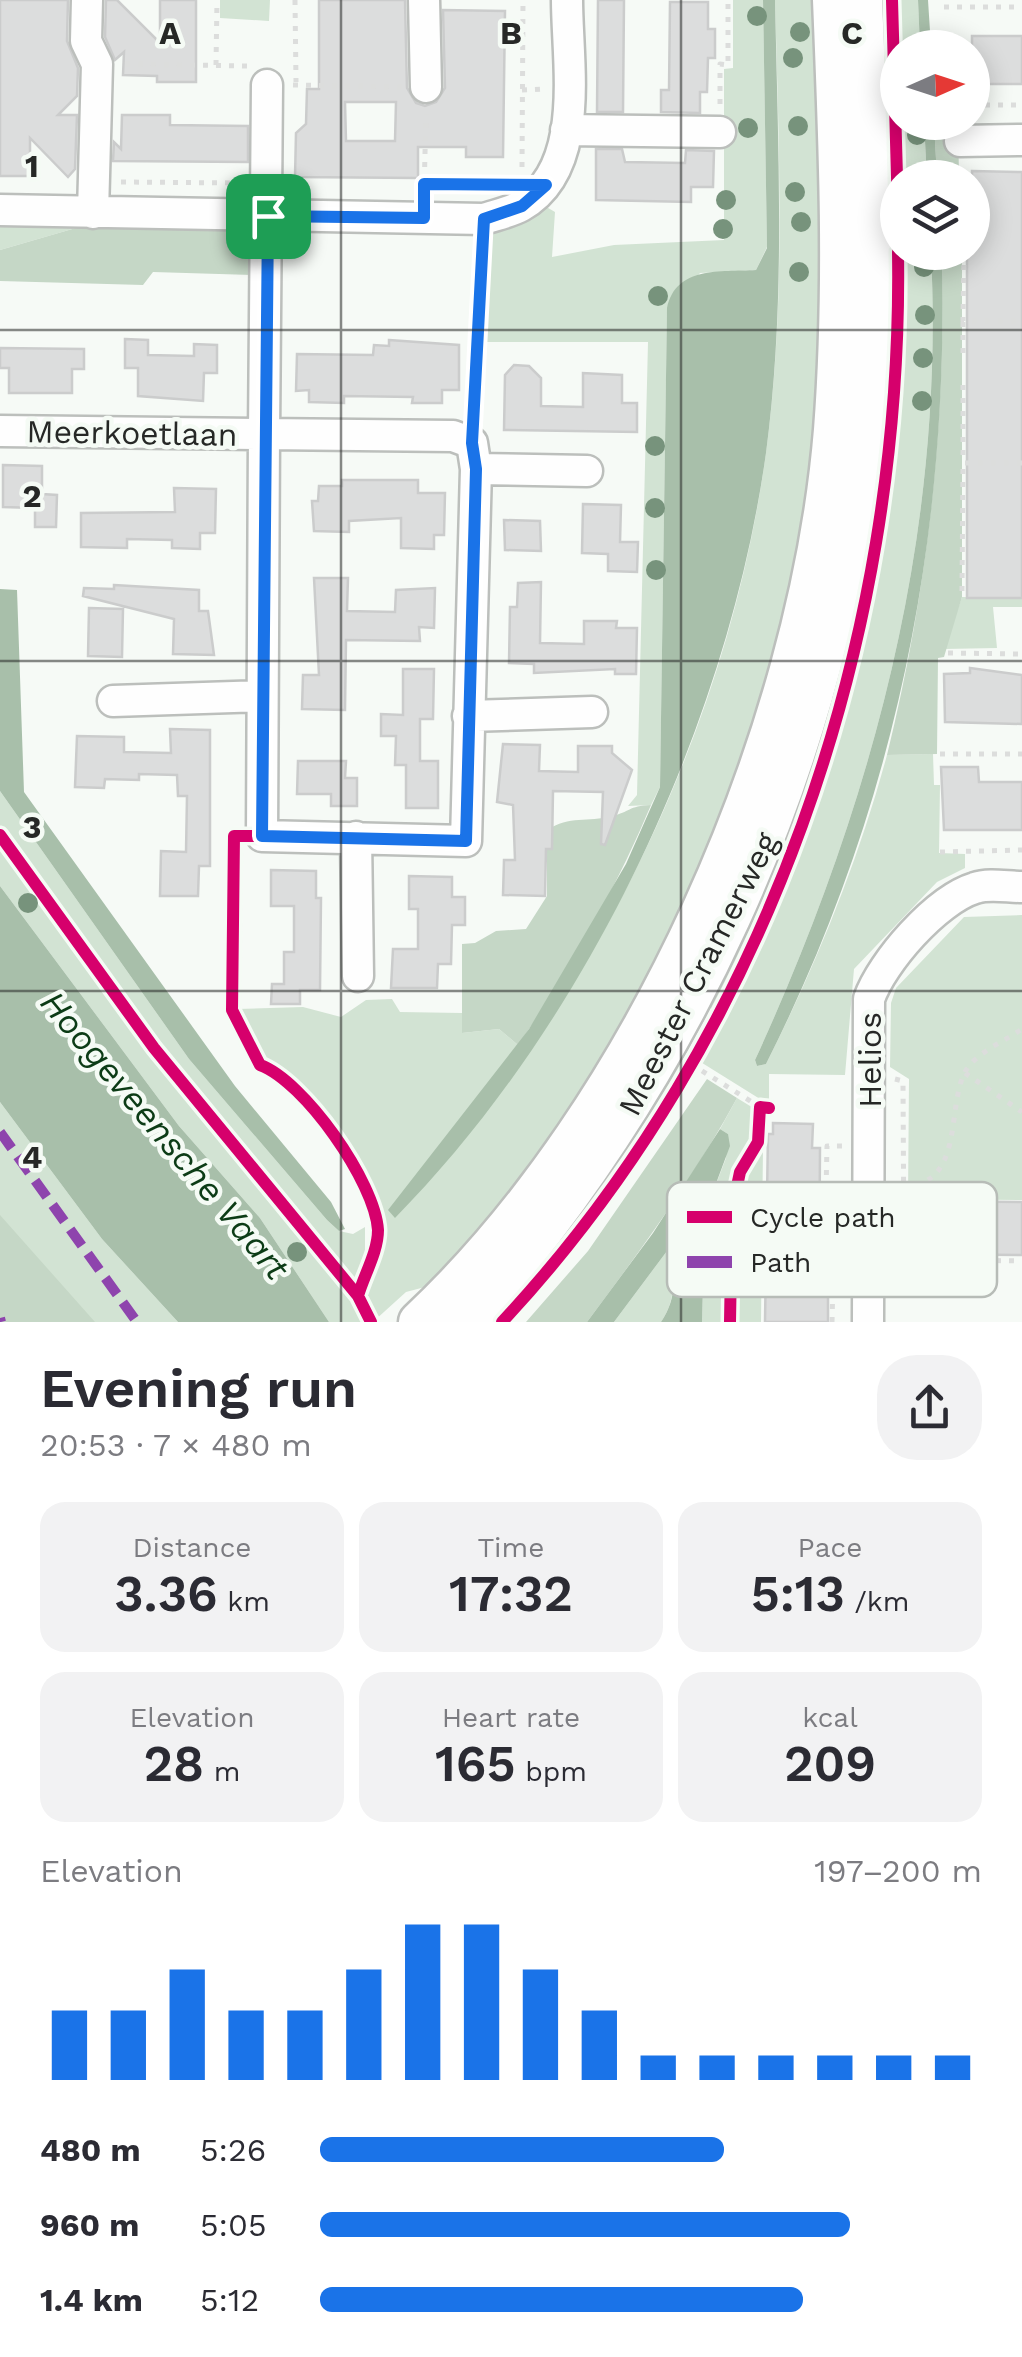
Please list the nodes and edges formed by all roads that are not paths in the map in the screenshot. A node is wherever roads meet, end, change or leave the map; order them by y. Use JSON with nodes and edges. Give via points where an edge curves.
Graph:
{"nodes":[{"id":1,"x":87,"y":0,"type":"edge"},
{"id":2,"x":424,"y":0,"type":"edge"},
{"id":3,"x":567,"y":0,"type":"edge"},
{"id":4,"x":833,"y":0,"type":"edge"},
{"id":5,"x":862,"y":0,"type":"edge"},
{"id":6,"x":282,"y":85,"type":"road end"},
{"id":7,"x":426,"y":87,"type":"road end"},
{"id":8,"x":566,"y":130,"type":"junction"},
{"id":9,"x":720,"y":132,"type":"road end"},
{"id":10,"x":990,"y":140,"type":"edge"},
{"id":11,"x":1022,"y":140,"type":"edge"},
{"id":12,"x":0,"y":210,"type":"edge"},
{"id":13,"x":93,"y":212,"type":"junction"},
{"id":14,"x":268,"y":216,"type":"junction"},
{"id":15,"x":0,"y":431,"type":"edge"},
{"id":16,"x":264,"y":434,"type":"junction"},
{"id":17,"x":474,"y":456,"type":"junction"},
{"id":18,"x":587,"y":471,"type":"dead end"},
{"id":19,"x":261,"y":696,"type":"junction"},
{"id":20,"x":113,"y":701,"type":"dead end"},
{"id":21,"x":592,"y":712,"type":"dead end"},
{"id":22,"x":468,"y":716,"type":"junction"},
{"id":23,"x":356,"y":838,"type":"junction"},
{"id":24,"x":1022,"y":887,"type":"edge"},
{"id":25,"x":358,"y":976,"type":"dead end"},
{"id":26,"x":869,"y":1182,"type":"edge"},
{"id":27,"x":419,"y":1322,"type":"edge"},
{"id":28,"x":467,"y":1322,"type":"edge"}],
"edges":[{"from":1,"to":13,"type":"street","via":[[86,41],[97,64]]},
{"from":2,"to":7,"type":"street"},
{"from":3,"to":8,"type":"street"},
{"from":4,"to":27,"type":"main road","name":"Meester Cramerweg","via":[[840,298],[834,433],[812,571],[782,694],[692,933],[610,1082],[502,1233]]},
{"from":5,"to":28,"type":"main road","name":"Meester Cramerweg","via":[[871,229],[868,376],[861,455],[824,656],[757,858],[686,1008],[615,1129]]},
{"from":6,"to":14,"type":"street","name":"Meerkoetlaan"},
{"from":8,"to":9,"type":"street"},
{"from":8,"to":14,"type":"street","via":[[559,164],[546,185],[484,219]]},
{"from":10,"to":11,"type":"street"},
{"from":12,"to":13,"type":"street"},
{"from":13,"to":14,"type":"street"},
{"from":14,"to":16,"type":"street","name":"Meerkoetlaan"},
{"from":15,"to":16,"type":"street","name":"Meerkoetlaan"},
{"from":16,"to":17,"type":"street","name":"Meerkoetlaan","via":[[452,436]]},
{"from":16,"to":19,"type":"street","name":"Meerkoetlaan"},
{"from":17,"to":18,"type":"street","name":"Meerkoetlaan"},
{"from":17,"to":22,"type":"street","name":"Meerkoetlaan"},
{"from":19,"to":20,"type":"street"},
{"from":19,"to":23,"type":"street","name":"Meerkoetlaan","via":[[262,836]]},
{"from":21,"to":22,"type":"street"},
{"from":22,"to":23,"type":"street","name":"Meerkoetlaan","via":[[466,841]]},
{"from":23,"to":25,"type":"street"},
{"from":24,"to":26,"type":"street","name":"Helios","via":[[978,886],[950,898],[878,974],[869,999]]}]}
